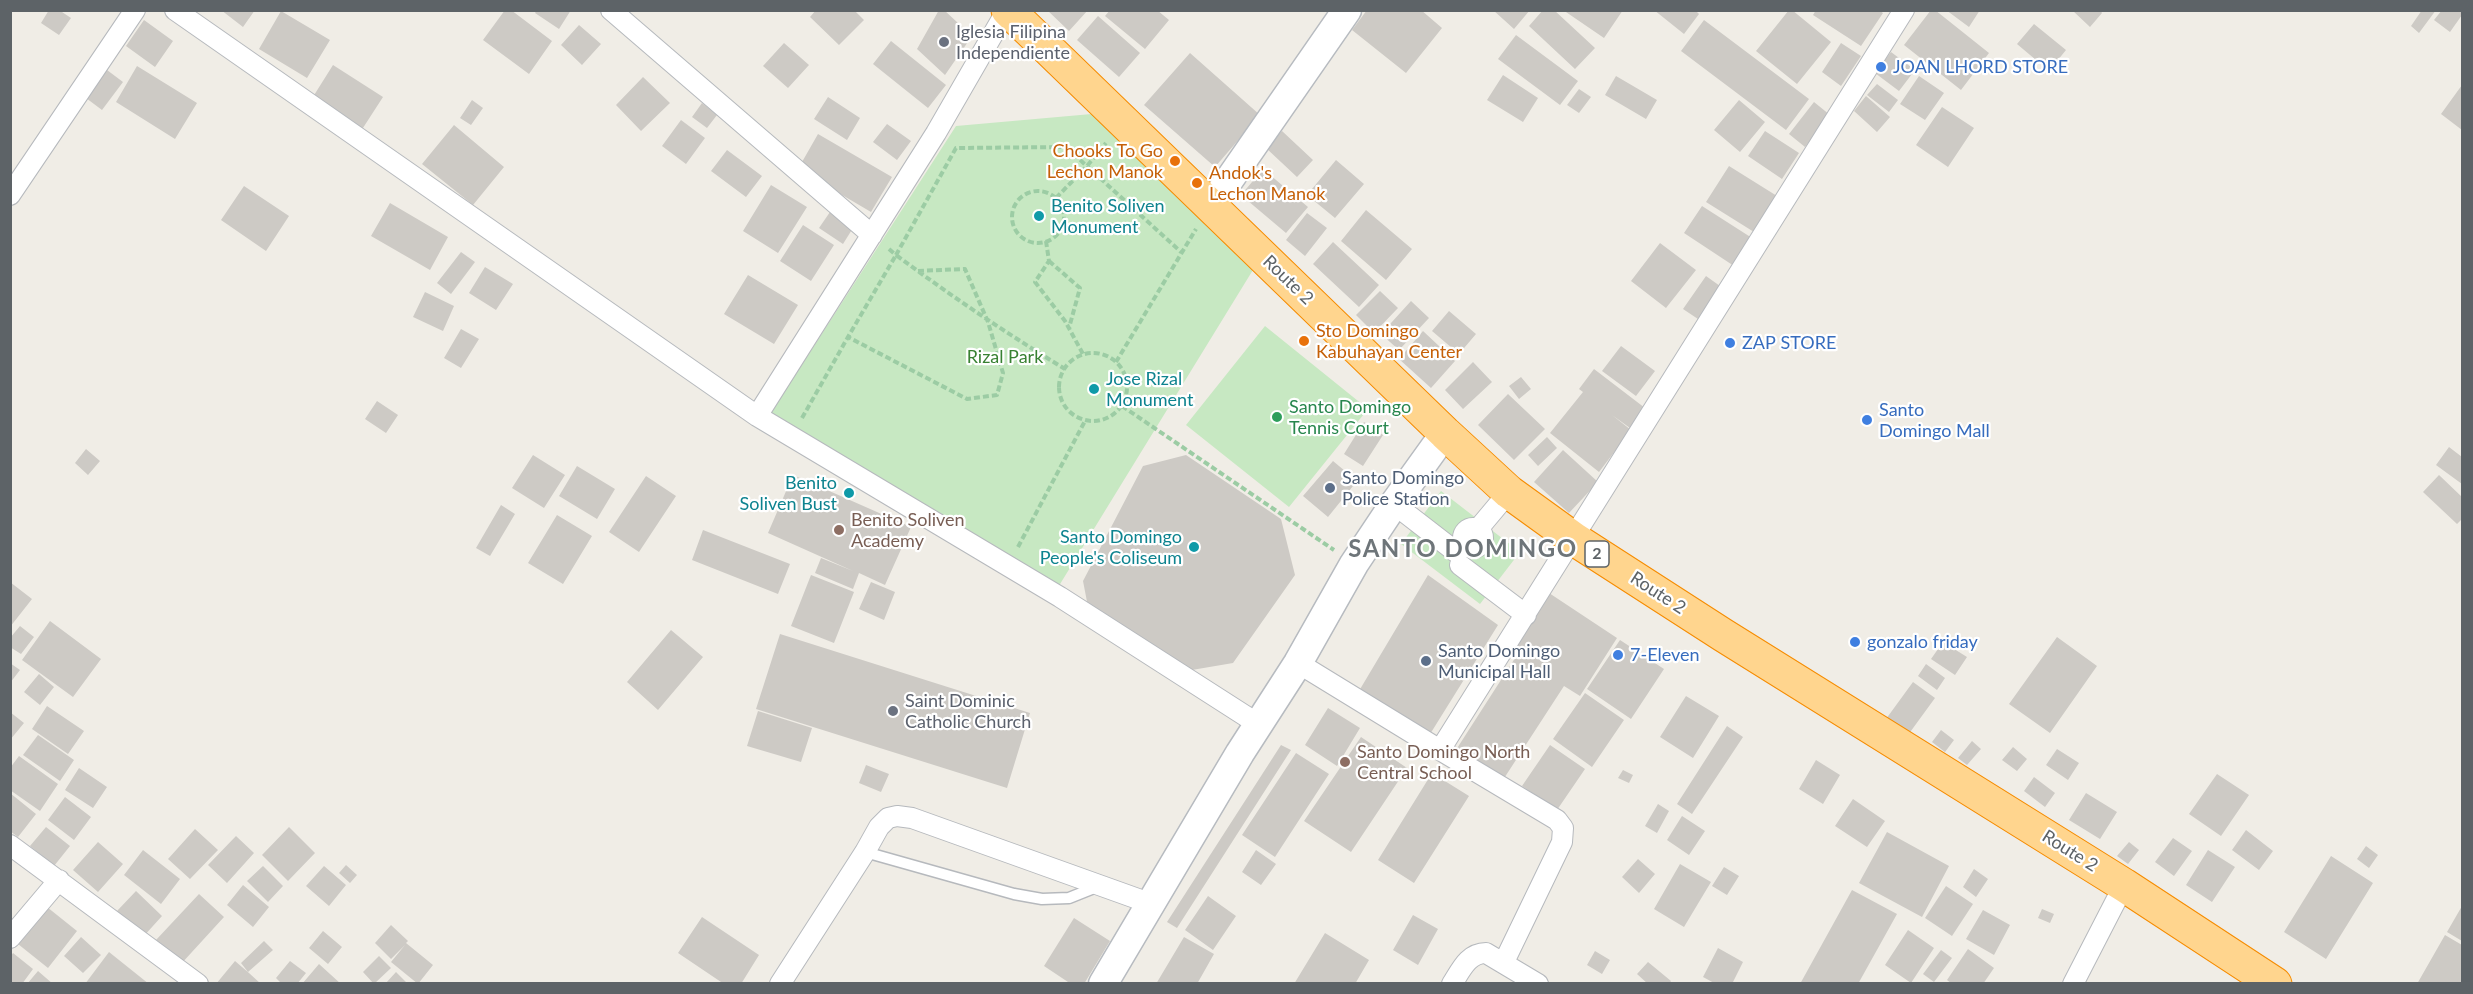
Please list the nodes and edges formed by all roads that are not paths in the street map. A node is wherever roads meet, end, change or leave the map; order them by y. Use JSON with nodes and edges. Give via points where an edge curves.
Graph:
{"nodes":[{"id":1,"x":135,"y":10,"type":"edge"},
{"id":2,"x":175,"y":10,"type":"edge"},
{"id":3,"x":611,"y":10,"type":"edge"},
{"id":4,"x":1007,"y":10,"type":"edge"},
{"id":5,"x":1347,"y":10,"type":"edge"},
{"id":6,"x":1904,"y":10,"type":"edge"},
{"id":7,"x":10,"y":195,"type":"edge"},
{"id":8,"x":1211,"y":206,"type":"junction"},
{"id":9,"x":872,"y":235,"type":"junction"},
{"id":10,"x":757,"y":416,"type":"junction"},
{"id":11,"x":1445,"y":433,"type":"junction"},
{"id":12,"x":1509,"y":492,"type":"junction"},
{"id":13,"x":1391,"y":508,"type":"junction"},
{"id":14,"x":1574,"y":539,"type":"junction"},
{"id":15,"x":1463,"y":552,"type":"junction"},
{"id":16,"x":1529,"y":611,"type":"junction"},
{"id":17,"x":1298,"y":663,"type":"junction"},
{"id":18,"x":1258,"y":724,"type":"junction"},
{"id":19,"x":1440,"y":750,"type":"junction"},
{"id":20,"x":10,"y":846,"type":"edge"},
{"id":21,"x":865,"y":852,"type":"junction"},
{"id":22,"x":59,"y":880,"type":"junction"},
{"id":23,"x":2124,"y":885,"type":"junction"},
{"id":24,"x":1099,"y":886,"type":"junction"},
{"id":25,"x":1152,"y":904,"type":"junction"},
{"id":26,"x":10,"y":939,"type":"edge"},
{"id":27,"x":1504,"y":962,"type":"junction"},
{"id":28,"x":198,"y":984,"type":"edge"},
{"id":29,"x":780,"y":984,"type":"edge"},
{"id":30,"x":1103,"y":984,"type":"edge"},
{"id":31,"x":1452,"y":984,"type":"edge"},
{"id":32,"x":1538,"y":984,"type":"edge"},
{"id":33,"x":2073,"y":984,"type":"edge"},
{"id":34,"x":2276,"y":984,"type":"edge"}],
"edges":[{"from":1,"to":7,"type":"street"},
{"from":2,"to":10,"type":"street"},
{"from":3,"to":9,"type":"street"},
{"from":4,"to":8,"type":"highway","name":"Route 2","number":"2"},
{"from":4,"to":9,"type":"street"},
{"from":5,"to":8,"type":"street"},
{"from":6,"to":14,"type":"street"},
{"from":8,"to":11,"type":"highway","name":"Route 2","number":"2"},
{"from":9,"to":10,"type":"street"},
{"from":10,"to":18,"type":"street","via":[[1060,597]]},
{"from":11,"to":12,"type":"highway","name":"Route 2","number":"2"},
{"from":11,"to":13,"type":"street"},
{"from":12,"to":14,"type":"highway","name":"Route 2","number":"2"},
{"from":12,"to":15,"type":"street"},
{"from":13,"to":15,"type":"street"},
{"from":13,"to":17,"type":"street"},
{"from":14,"to":16,"type":"street"},
{"from":14,"to":23,"type":"highway","name":"Route 2","number":"2"},
{"from":15,"to":16,"type":"street"},
{"from":16,"to":19,"type":"street"},
{"from":17,"to":18,"type":"street"},
{"from":17,"to":19,"type":"street"},
{"from":18,"to":25,"type":"street"},
{"from":19,"to":27,"type":"street","via":[[1557,820],[1563,828],[1563,843]]},
{"from":20,"to":22,"type":"street"},
{"from":21,"to":24,"type":"lane","via":[[1042,899],[1069,898]]},
{"from":21,"to":24,"type":"street","via":[[888,818],[912,818]]},
{"from":21,"to":29,"type":"street"},
{"from":22,"to":26,"type":"street"},
{"from":22,"to":28,"type":"street"},
{"from":23,"to":33,"type":"street"},
{"from":23,"to":34,"type":"highway","name":"Route 2","number":"2"},
{"from":24,"to":25,"type":"street"},
{"from":25,"to":30,"type":"street"},
{"from":27,"to":31,"type":"street","via":[[1479,953],[1467,961]]},
{"from":27,"to":32,"type":"street"}]}
